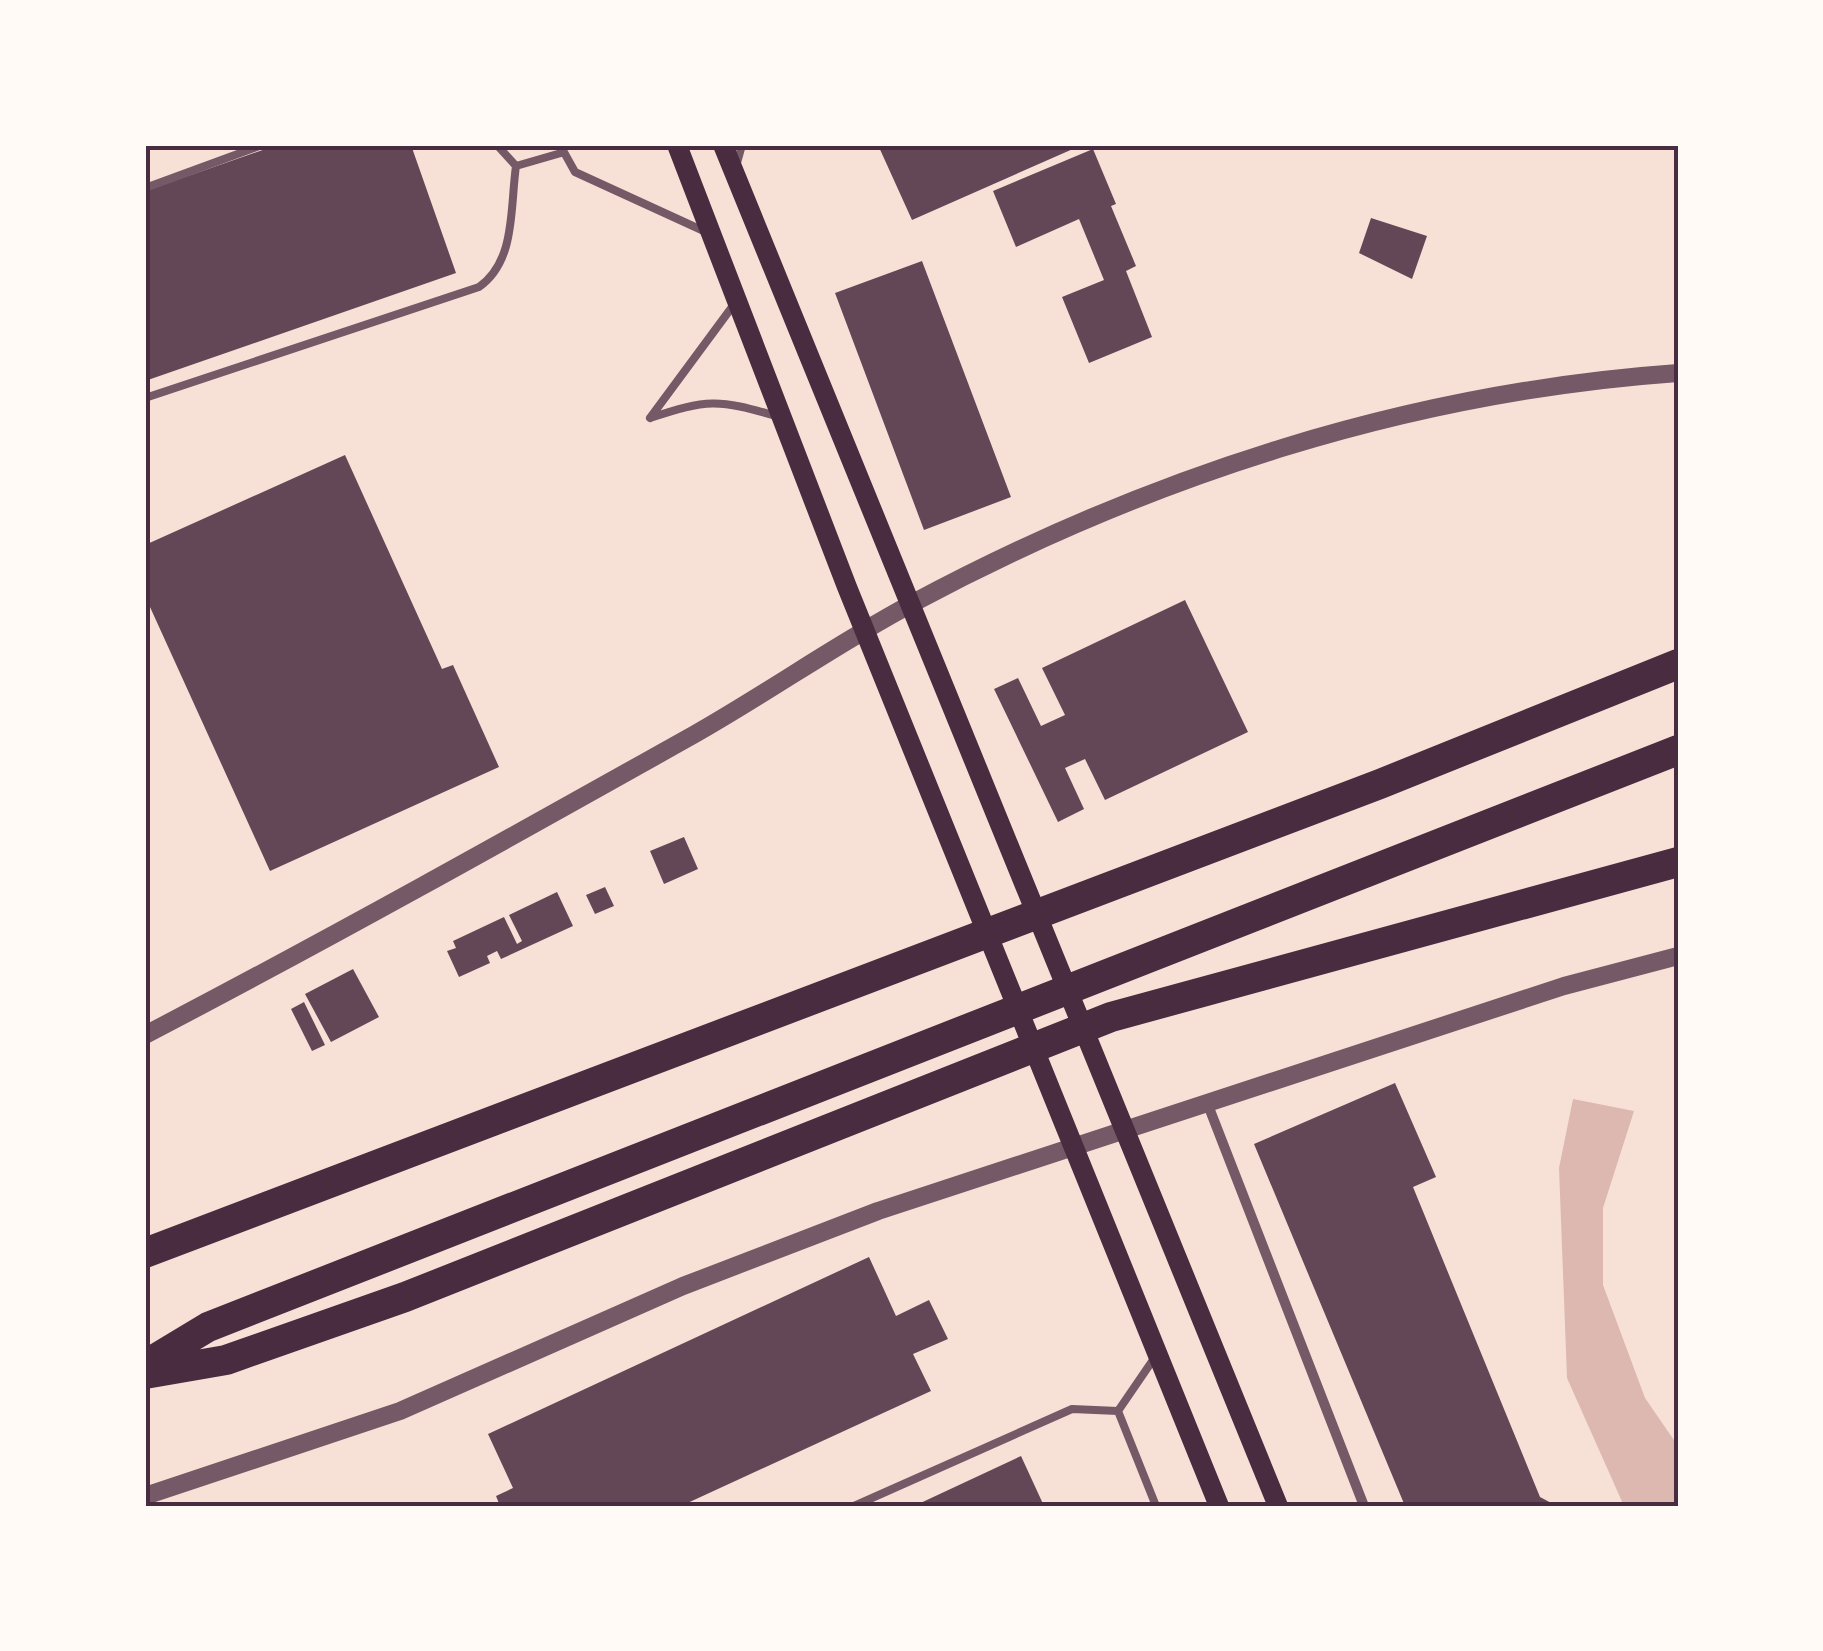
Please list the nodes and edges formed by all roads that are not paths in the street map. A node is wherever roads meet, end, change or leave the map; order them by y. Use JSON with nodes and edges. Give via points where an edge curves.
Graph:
{"nodes":[{"id":1,"x":262,"y":145,"type":"edge"},
{"id":2,"x":497,"y":145,"type":"edge"},
{"id":3,"x":677,"y":145,"type":"edge"},
{"id":4,"x":723,"y":145,"type":"edge"},
{"id":5,"x":742,"y":145,"type":"edge"},
{"id":6,"x":561,"y":149,"type":"edge"},
{"id":7,"x":516,"y":166,"type":"junction"},
{"id":8,"x":734,"y":172,"type":"junction"},
{"id":9,"x":145,"y":188,"type":"edge"},
{"id":10,"x":711,"y":234,"type":"junction"},
{"id":11,"x":737,"y":299,"type":"junction"},
{"id":12,"x":1678,"y":372,"type":"edge"},
{"id":13,"x":145,"y":398,"type":"edge"},
{"id":14,"x":785,"y":419,"type":"junction"},
{"id":15,"x":908,"y":606,"type":"junction"},
{"id":16,"x":866,"y":630,"type":"junction"},
{"id":17,"x":1678,"y":664,"type":"edge"},
{"id":18,"x":1678,"y":750,"type":"edge"},
{"id":19,"x":1675,"y":863,"type":"edge"},
{"id":20,"x":1678,"y":956,"type":"edge"},
{"id":21,"x":145,"y":1035,"type":"edge"},
{"id":22,"x":1208,"y":1105,"type":"junction"},
{"id":23,"x":1127,"y":1131,"type":"junction"},
{"id":24,"x":1076,"y":1146,"type":"junction"},
{"id":25,"x":145,"y":1253,"type":"edge"},
{"id":26,"x":1158,"y":1354,"type":"junction"},
{"id":27,"x":145,"y":1365,"type":"edge"},
{"id":28,"x":145,"y":1374,"type":"edge"},
{"id":29,"x":1118,"y":1411,"type":"junction"},
{"id":30,"x":145,"y":1496,"type":"edge"},
{"id":31,"x":854,"y":1506,"type":"edge"},
{"id":32,"x":1156,"y":1506,"type":"edge"},
{"id":33,"x":1219,"y":1506,"type":"edge"},
{"id":34,"x":1278,"y":1506,"type":"edge"},
{"id":35,"x":1364,"y":1506,"type":"edge"}],
"edges":[{"from":1,"to":9,"type":"lane"},
{"from":2,"to":7,"type":"lane"},
{"from":3,"to":10,"type":"main road"},
{"from":4,"to":8,"type":"main road"},
{"from":5,"to":8,"type":"lane"},
{"from":6,"to":7,"type":"lane"},
{"from":6,"to":10,"type":"lane","via":[[576,172]]},
{"from":7,"to":13,"type":"lane","via":[[504,260],[479,287]]},
{"from":8,"to":15,"type":"main road"},
{"from":10,"to":11,"type":"main road"},
{"from":11,"to":14,"type":"main road"},
{"from":11,"to":14,"type":"lane","via":[[650,418],[700,401]]},
{"from":12,"to":15,"type":"street","via":[[1462,402],[1280,447],[1152,491]]},
{"from":14,"to":16,"type":"main road"},
{"from":15,"to":16,"type":"street"},
{"from":15,"to":23,"type":"main road"},
{"from":16,"to":21,"type":"street","via":[[778,687],[358,924]]},
{"from":16,"to":24,"type":"main road"},
{"from":17,"to":25,"type":"highway","via":[[1380,784]]},
{"from":18,"to":27,"type":"highway","via":[[208,1327]]},
{"from":19,"to":28,"type":"highway","via":[[1111,1018],[405,1296],[226,1360]]},
{"from":20,"to":22,"type":"street","via":[[1564,986]]},
{"from":22,"to":23,"type":"street"},
{"from":22,"to":35,"type":"street"},
{"from":23,"to":24,"type":"street"},
{"from":23,"to":34,"type":"main road"},
{"from":24,"to":26,"type":"main road"},
{"from":24,"to":30,"type":"street","via":[[811,1235],[400,1411]]},
{"from":26,"to":29,"type":"lane"},
{"from":26,"to":33,"type":"main road"},
{"from":29,"to":31,"type":"lane","via":[[1068,1410]]},
{"from":29,"to":32,"type":"lane"}]}
